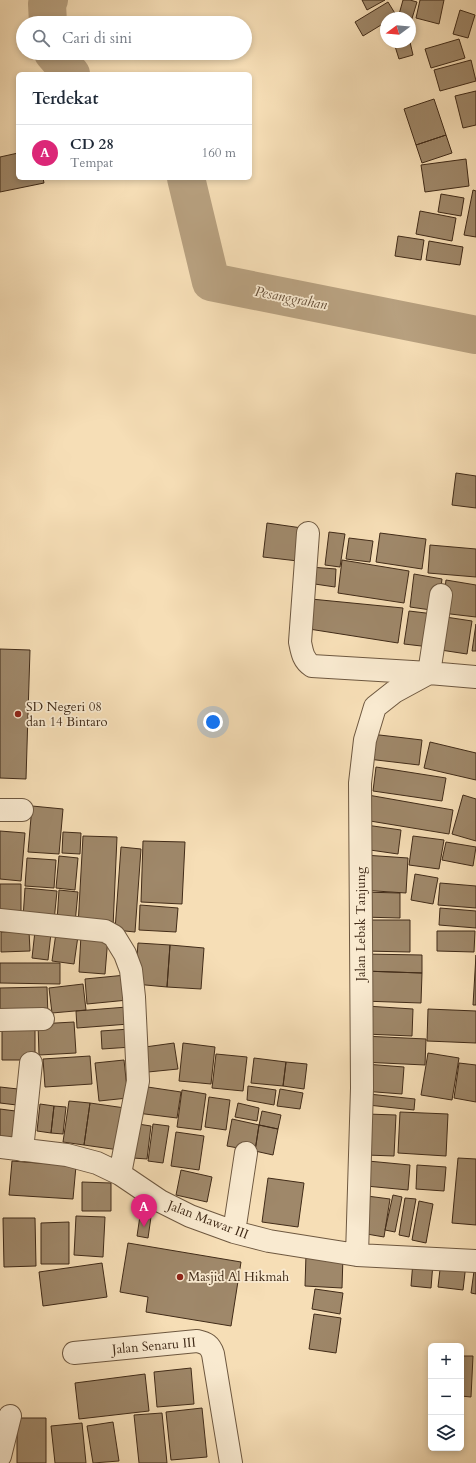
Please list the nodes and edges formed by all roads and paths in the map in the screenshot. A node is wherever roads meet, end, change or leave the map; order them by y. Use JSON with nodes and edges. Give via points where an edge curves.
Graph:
{"nodes":[{"id":1,"x":308,"y":533,"type":"dead end"},
{"id":2,"x":441,"y":595,"type":"dead end"},
{"id":3,"x":429,"y":672,"type":"junction"},
{"id":4,"x":476,"y":677,"type":"edge"},
{"id":5,"x":0,"y":810,"type":"edge"},
{"id":6,"x":22,"y":810,"type":"dead end"},
{"id":7,"x":0,"y":920,"type":"edge"},
{"id":8,"x":43,"y":1019,"type":"dead end"},
{"id":9,"x":0,"y":1020,"type":"edge"},
{"id":10,"x":31,"y":1064,"type":"dead end"},
{"id":11,"x":0,"y":1146,"type":"edge"},
{"id":12,"x":22,"y":1150,"type":"junction"},
{"id":13,"x":246,"y":1153,"type":"dead end"},
{"id":14,"x":120,"y":1174,"type":"junction"},
{"id":15,"x":234,"y":1232,"type":"junction"},
{"id":16,"x":357,"y":1255,"type":"junction"},
{"id":17,"x":476,"y":1261,"type":"edge"},
{"id":18,"x":74,"y":1353,"type":"dead end"},
{"id":19,"x":10,"y":1416,"type":"dead end"},
{"id":20,"x":0,"y":1456,"type":"edge"},
{"id":21,"x":230,"y":1463,"type":"edge"}],
"edges":[{"from":1,"to":3,"type":"street","via":[[300,642],[309,664]]},
{"from":2,"to":3,"type":"street"},
{"from":3,"to":4,"type":"street"},
{"from":3,"to":16,"type":"street","name":"Jalan Lebak Tanjung","via":[[374,707],[365,740],[360,783],[362,1088]]},
{"from":5,"to":6,"type":"street"},
{"from":7,"to":14,"type":"street","via":[[105,931],[114,936],[125,954],[131,970],[134,996],[138,1081]]},
{"from":8,"to":9,"type":"street"},
{"from":10,"to":12,"type":"street"},
{"from":11,"to":12,"type":"street","name":"Jalan Mawar III"},
{"from":12,"to":14,"type":"street","name":"Jalan Mawar III","via":[[85,1159]]},
{"from":13,"to":15,"type":"street"},
{"from":14,"to":15,"type":"street","name":"Jalan Mawar III","via":[[160,1201],[190,1216]]},
{"from":15,"to":16,"type":"street","name":"Jalan Mawar III","via":[[269,1242]]},
{"from":16,"to":17,"type":"street","name":"Jalan Mawar III"},
{"from":18,"to":21,"type":"street","name":"Jalan Senaru III","via":[[198,1341],[208,1344],[213,1354]]},
{"from":19,"to":20,"type":"street"}]}
